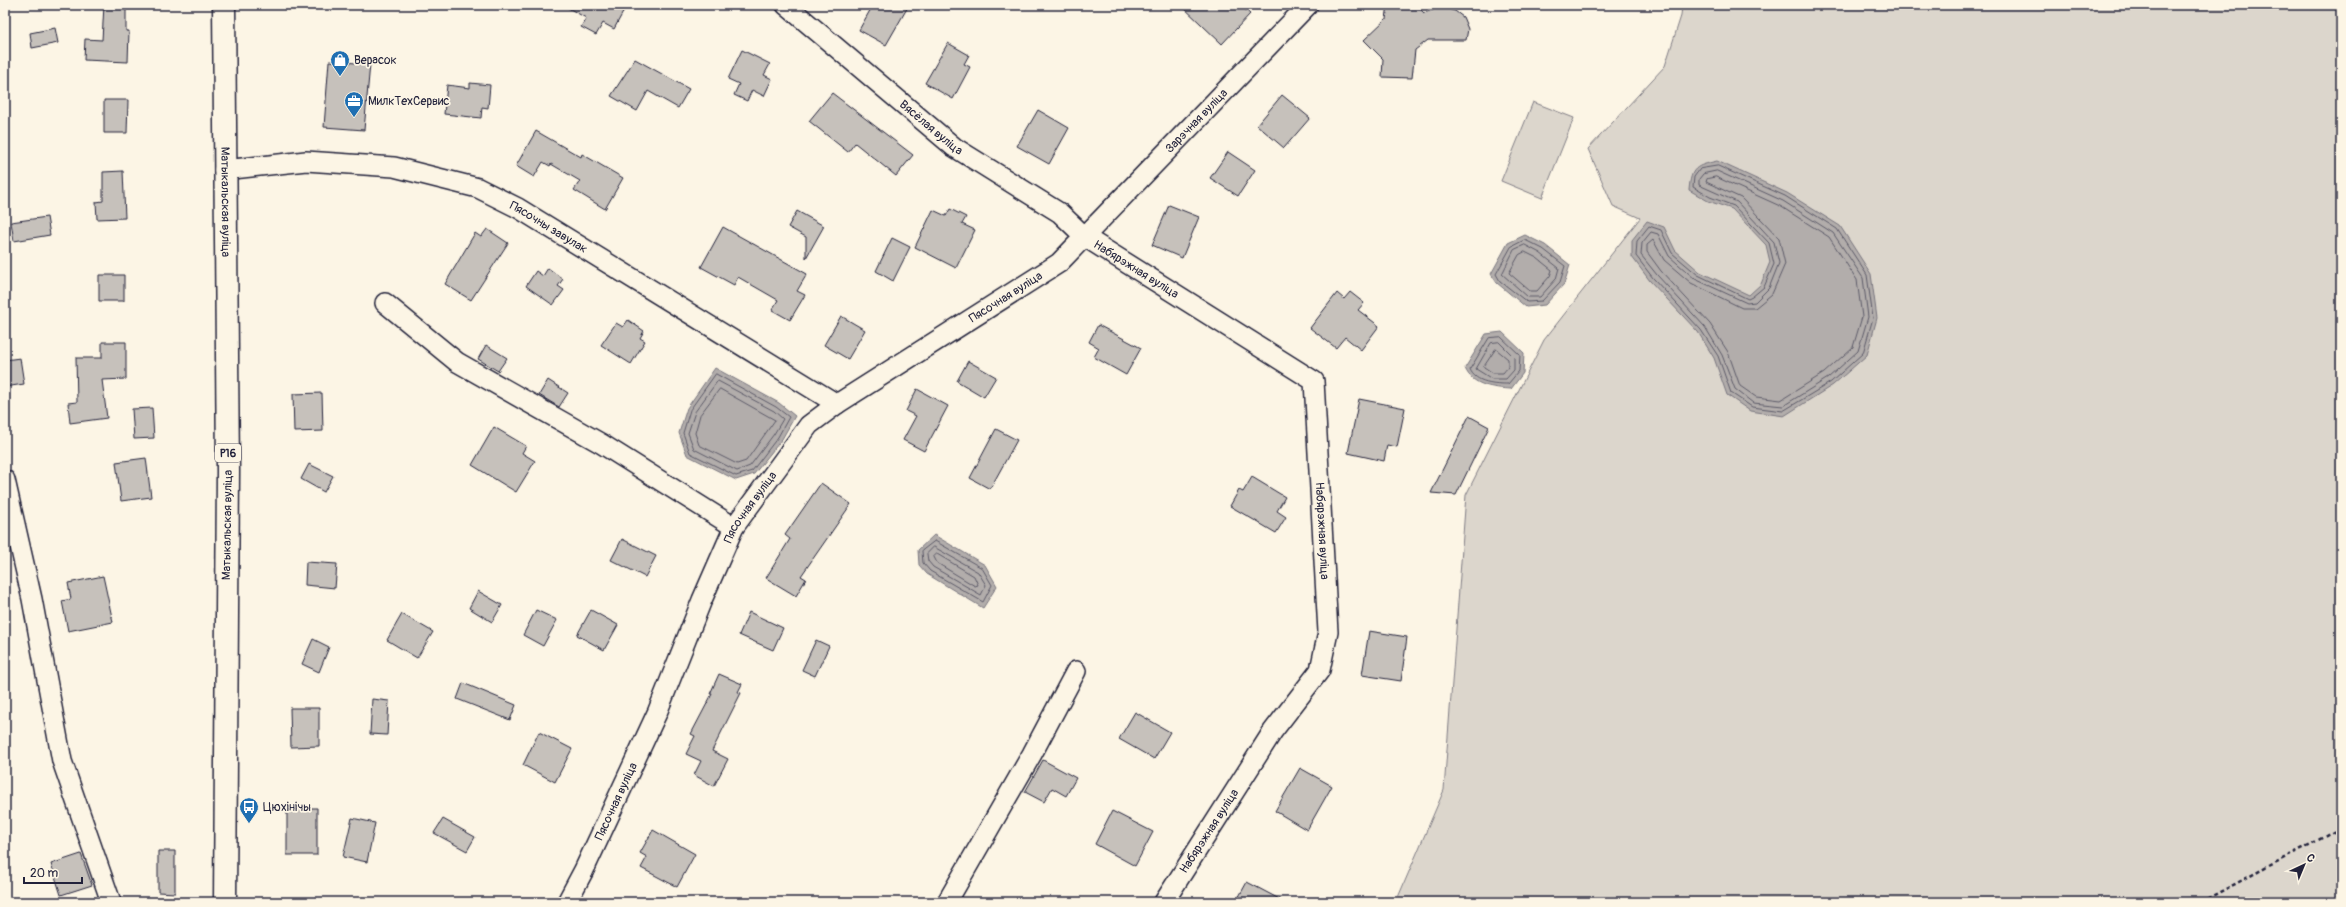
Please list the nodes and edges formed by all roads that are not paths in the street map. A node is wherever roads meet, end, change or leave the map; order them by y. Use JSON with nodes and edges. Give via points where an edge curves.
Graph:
{"nodes":[{"id":1,"x":224,"y":5,"type":"edge"},
{"id":2,"x":786,"y":5,"type":"edge"},
{"id":3,"x":1308,"y":5,"type":"edge"},
{"id":4,"x":224,"y":170,"type":"junction"},
{"id":5,"x":1085,"y":237,"type":"junction"},
{"id":6,"x":385,"y":303,"type":"dead end"},
{"id":7,"x":837,"y":404,"type":"junction"},
{"id":8,"x":5,"y":480,"type":"edge"},
{"id":9,"x":734,"y":527,"type":"junction"},
{"id":10,"x":1076,"y":671,"type":"dead end"},
{"id":11,"x":111,"y":902,"type":"edge"},
{"id":12,"x":224,"y":902,"type":"edge"},
{"id":13,"x":566,"y":902,"type":"edge"},
{"id":14,"x":947,"y":902,"type":"edge"},
{"id":15,"x":1164,"y":902,"type":"edge"}],
"edges":[{"from":1,"to":4,"type":"main road","name":"Матыкальская вуліца","number":"Р16"},
{"from":2,"to":5,"type":"street","name":"Вясёлая вуліца","via":[[954,147],[1060,213]]},
{"from":3,"to":5,"type":"street","name":"Зарэчная вуліца"},
{"from":4,"to":7,"type":"street","name":"Пясочны завулак","via":[[306,161],[394,167],[478,188],[518,208]]},
{"from":4,"to":12,"type":"main road","name":"Матыкальская вуліца","number":"Р16","via":[[228,471]]},
{"from":5,"to":7,"type":"street","name":"Пясочная вуліца","via":[[1059,263]]},
{"from":5,"to":15,"type":"street","name":"Набярэжная вуліца","via":[[1314,380],[1328,632],[1320,670],[1273,731]]},
{"from":6,"to":9,"type":"street","via":[[457,362],[602,444]]},
{"from":7,"to":9,"type":"street","name":"Пясочная вуліца","via":[[809,425]]},
{"from":8,"to":11,"type":"street","via":[[32,599],[62,761]]},
{"from":9,"to":13,"type":"street","name":"Пясочная вуліца","via":[[657,713],[584,870]]},
{"from":10,"to":14,"type":"street","via":[[1032,754]]}]}
